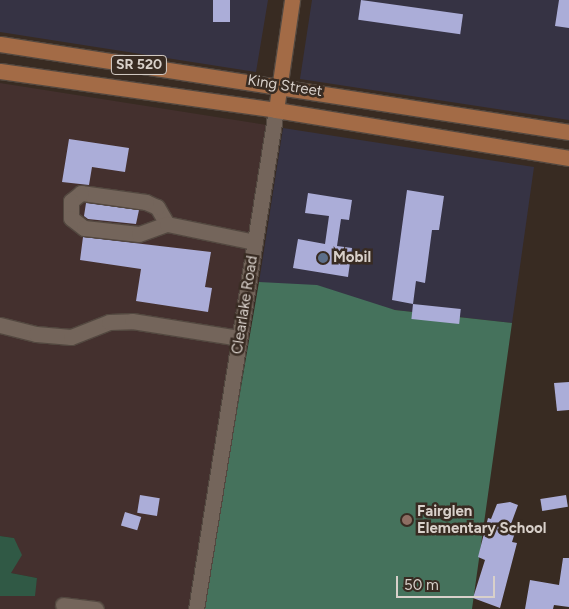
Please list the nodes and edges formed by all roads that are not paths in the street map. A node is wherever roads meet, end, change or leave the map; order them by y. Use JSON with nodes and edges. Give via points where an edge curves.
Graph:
{"nodes":[{"id":1,"x":292,"y":0,"type":"edge"},
{"id":2,"x":0,"y":44,"type":"edge"},
{"id":3,"x":0,"y":71,"type":"edge"},
{"id":4,"x":279,"y":85,"type":"junction"},
{"id":5,"x":276,"y":110,"type":"junction"},
{"id":6,"x":569,"y":132,"type":"edge"},
{"id":7,"x":569,"y":158,"type":"edge"},
{"id":8,"x":167,"y":224,"type":"junction"},
{"id":9,"x":255,"y":242,"type":"junction"},
{"id":10,"x":0,"y":325,"type":"edge"},
{"id":11,"x":239,"y":338,"type":"junction"},
{"id":12,"x":64,"y":605,"type":"dead end"},
{"id":13,"x":96,"y":609,"type":"edge"},
{"id":14,"x":196,"y":609,"type":"edge"}],
"edges":[{"from":1,"to":4,"type":"main road","name":"Clearlake Road"},
{"from":2,"to":4,"type":"main road","name":"King Street","number":"SR 520"},
{"from":3,"to":5,"type":"main road","name":"King Street","number":"SR 520"},
{"from":4,"to":5,"type":"main road","name":"Clearlake Road"},
{"from":4,"to":6,"type":"main road","name":"King Street","number":"SR 520"},
{"from":5,"to":7,"type":"main road","name":"King Street","number":"SR 520"},
{"from":5,"to":9,"type":"street","name":"Clearlake Road"},
{"from":8,"to":8,"type":"street","via":[[139,234],[84,228],[71,218],[71,201],[82,193],[146,202],[157,207]]},
{"from":8,"to":9,"type":"street"},
{"from":9,"to":11,"type":"street","name":"Clearlake Road"},
{"from":10,"to":11,"type":"street","via":[[64,337],[109,322],[132,321]]},
{"from":11,"to":14,"type":"street","name":"Clearlake Road"},
{"from":12,"to":13,"type":"street"}]}
